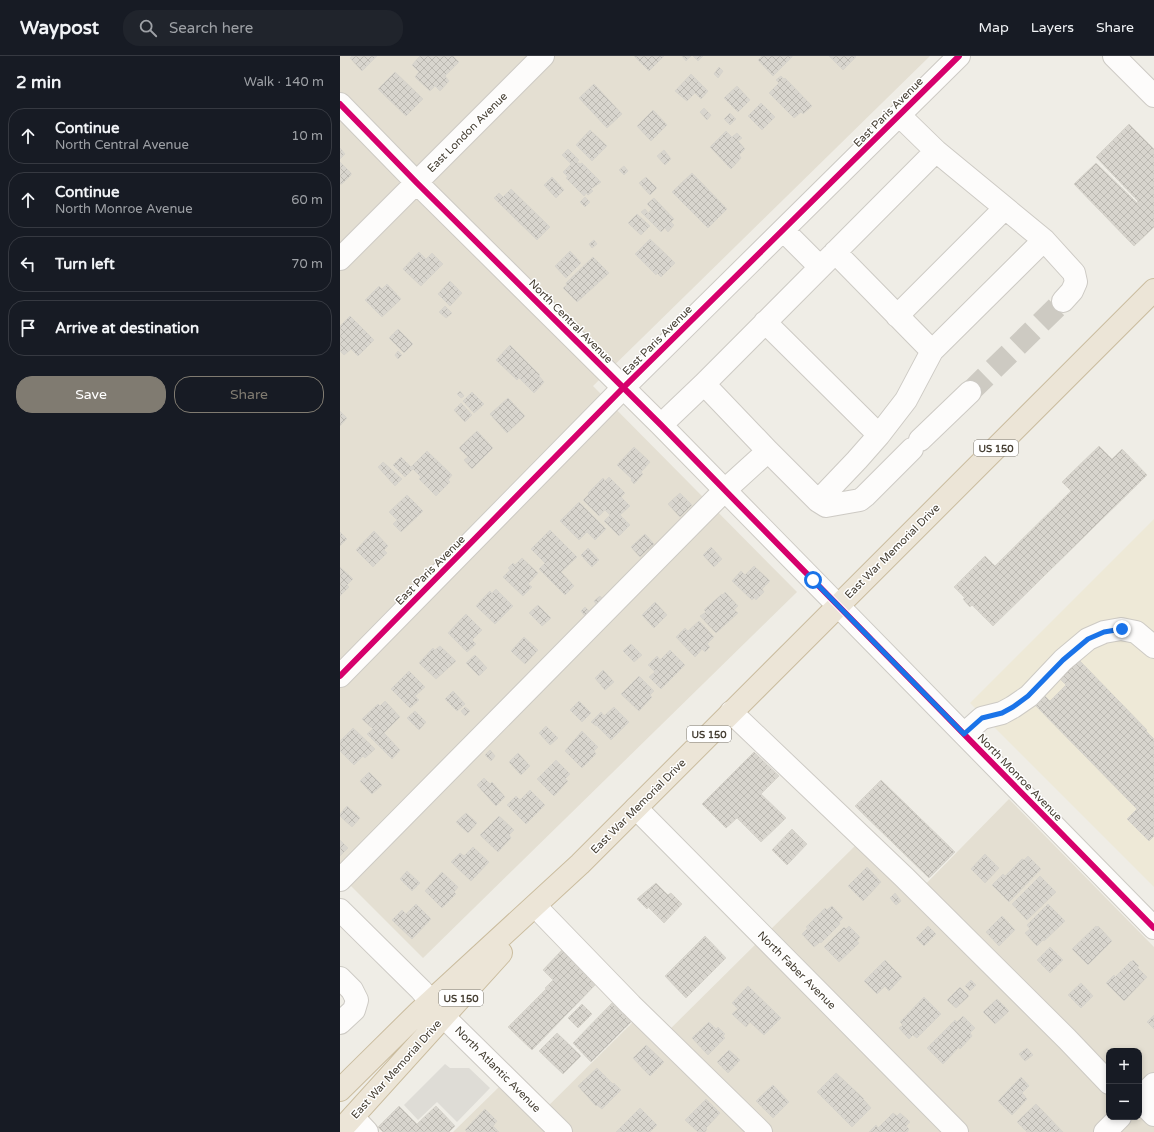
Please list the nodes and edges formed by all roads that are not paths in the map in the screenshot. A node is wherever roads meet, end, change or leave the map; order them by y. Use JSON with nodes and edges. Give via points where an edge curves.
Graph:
{"nodes":[{"id":1,"x":543,"y":56,"type":"edge"},
{"id":2,"x":959,"y":56,"type":"edge"},
{"id":3,"x":1114,"y":56,"type":"edge"},
{"id":4,"x":1154,"y":96,"type":"edge"},
{"id":5,"x":340,"y":104,"type":"edge"},
{"id":6,"x":899,"y":115,"type":"junction"},
{"id":7,"x":936,"y":151,"type":"junction"},
{"id":8,"x":417,"y":183,"type":"junction"},
{"id":9,"x":1005,"y":208,"type":"junction"},
{"id":10,"x":783,"y":230,"type":"junction"},
{"id":11,"x":1044,"y":240,"type":"junction"},
{"id":12,"x":835,"y":252,"type":"junction"},
{"id":13,"x":340,"y":259,"type":"edge"},
{"id":14,"x":820,"y":267,"type":"junction"},
{"id":15,"x":1154,"y":290,"type":"edge"},
{"id":16,"x":1063,"y":301,"type":"tunnel mouth"},
{"id":17,"x":897,"y":316,"type":"junction"},
{"id":18,"x":765,"y":322,"type":"junction"},
{"id":19,"x":932,"y":352,"type":"junction"},
{"id":20,"x":704,"y":384,"type":"junction"},
{"id":21,"x":624,"y":387,"type":"junction"},
{"id":22,"x":970,"y":392,"type":"tunnel mouth"},
{"id":23,"x":661,"y":425,"type":"junction"},
{"id":24,"x":879,"y":435,"type":"junction"},
{"id":25,"x":768,"y":451,"type":"junction"},
{"id":26,"x":725,"y":490,"type":"junction"},
{"id":27,"x":818,"y":501,"type":"junction"},
{"id":28,"x":838,"y":605,"type":"junction"},
{"id":29,"x":1154,"y":647,"type":"edge"},
{"id":30,"x":340,"y":676,"type":"edge"},
{"id":31,"x":732,"y":712,"type":"junction"},
{"id":32,"x":964,"y":734,"type":"junction"},
{"id":33,"x":636,"y":808,"type":"junction"},
{"id":34,"x":580,"y":864,"type":"junction"},
{"id":35,"x":340,"y":880,"type":"edge"},
{"id":36,"x":340,"y":910,"type":"edge"},
{"id":37,"x":539,"y":910,"type":"junction"},
{"id":38,"x":1154,"y":928,"type":"edge"},
{"id":39,"x":340,"y":978,"type":"edge"},
{"id":40,"x":436,"y":1008,"type":"junction"},
{"id":41,"x":340,"y":1023,"type":"edge"},
{"id":42,"x":1106,"y":1080,"type":"edge"},
{"id":43,"x":1154,"y":1084,"type":"edge"},
{"id":44,"x":340,"y":1090,"type":"edge"},
{"id":45,"x":1142,"y":1097,"type":"edge"},
{"id":46,"x":1142,"y":1103,"type":"edge"},
{"id":47,"x":1154,"y":1115,"type":"edge"},
{"id":48,"x":1117,"y":1120,"type":"edge"},
{"id":49,"x":353,"y":1127,"type":"edge"},
{"id":50,"x":561,"y":1132,"type":"edge"},
{"id":51,"x":761,"y":1132,"type":"edge"},
{"id":52,"x":957,"y":1132,"type":"edge"},
{"id":53,"x":1105,"y":1132,"type":"edge"}],
"edges":[{"from":1,"to":8,"type":"street","name":"East London Avenue"},
{"from":2,"to":6,"type":"street","name":"East Paris Avenue"},
{"from":3,"to":4,"type":"street"},
{"from":5,"to":8,"type":"street","name":"North Central Avenue"},
{"from":6,"to":7,"type":"street"},
{"from":6,"to":10,"type":"street","name":"East Paris Avenue"},
{"from":7,"to":9,"type":"street"},
{"from":7,"to":12,"type":"street"},
{"from":8,"to":13,"type":"street","name":"East London Avenue"},
{"from":8,"to":21,"type":"street","name":"North Central Avenue"},
{"from":9,"to":11,"type":"street"},
{"from":9,"to":17,"type":"street"},
{"from":10,"to":14,"type":"street"},
{"from":10,"to":21,"type":"street","name":"East Paris Avenue"},
{"from":11,"to":16,"type":"street","via":[[1074,274],[1076,282]]},
{"from":11,"to":19,"type":"street"},
{"from":12,"to":14,"type":"street"},
{"from":12,"to":17,"type":"street"},
{"from":14,"to":18,"type":"street"},
{"from":15,"to":28,"type":"highway","name":"East War Memorial Drive","number":"US 150"},
{"from":17,"to":19,"type":"street"},
{"from":18,"to":20,"type":"street"},
{"from":18,"to":24,"type":"street"},
{"from":19,"to":24,"type":"street","via":[[906,400]]},
{"from":20,"to":23,"type":"street"},
{"from":20,"to":25,"type":"street"},
{"from":21,"to":23,"type":"street","name":"North Central Avenue"},
{"from":21,"to":30,"type":"street","name":"East Paris Avenue"},
{"from":22,"to":27,"type":"street","via":[[860,500],[826,506]]},
{"from":23,"to":26,"type":"street","name":"North Central Avenue"},
{"from":24,"to":27,"type":"street"},
{"from":25,"to":26,"type":"street"},
{"from":25,"to":27,"type":"street"},
{"from":26,"to":28,"type":"street","name":"North Central Avenue"},
{"from":26,"to":35,"type":"street"},
{"from":28,"to":31,"type":"highway","name":"East War Memorial Drive","number":"US 150"},
{"from":28,"to":32,"type":"street","name":"North Monroe Avenue"},
{"from":29,"to":32,"type":"street","via":[[1136,632],[1122,629],[1104,632],[1088,639],[1028,696],[1002,713],[982,718]]},
{"from":31,"to":33,"type":"highway","name":"East War Memorial Drive","number":"US 150"},
{"from":31,"to":42,"type":"street","via":[[904,877]]},
{"from":32,"to":38,"type":"street","name":"North Monroe Avenue"},
{"from":33,"to":34,"type":"highway","name":"East War Memorial Drive","number":"US 150"},
{"from":33,"to":52,"type":"street","name":"North Faber Avenue"},
{"from":34,"to":37,"type":"highway","name":"East War Memorial Drive","number":"US 150"},
{"from":34,"to":40,"type":"highway","name":"East War Memorial Drive","number":"US 150"},
{"from":36,"to":40,"type":"street","name":"North Atlantic Avenue"},
{"from":37,"to":40,"type":"highway","name":"East War Memorial Drive","number":"US 150"},
{"from":37,"to":51,"type":"street"},
{"from":39,"to":41,"type":"street","via":[[352,990],[357,1000],[354,1010]]},
{"from":40,"to":44,"type":"highway","name":"East War Memorial Drive","number":"US 150"},
{"from":40,"to":49,"type":"highway","name":"East War Memorial Drive","number":"US 150"},
{"from":40,"to":50,"type":"street","name":"North Atlantic Avenue"},
{"from":43,"to":45,"type":"street"},
{"from":46,"to":47,"type":"street"},
{"from":48,"to":53,"type":"street"}]}
